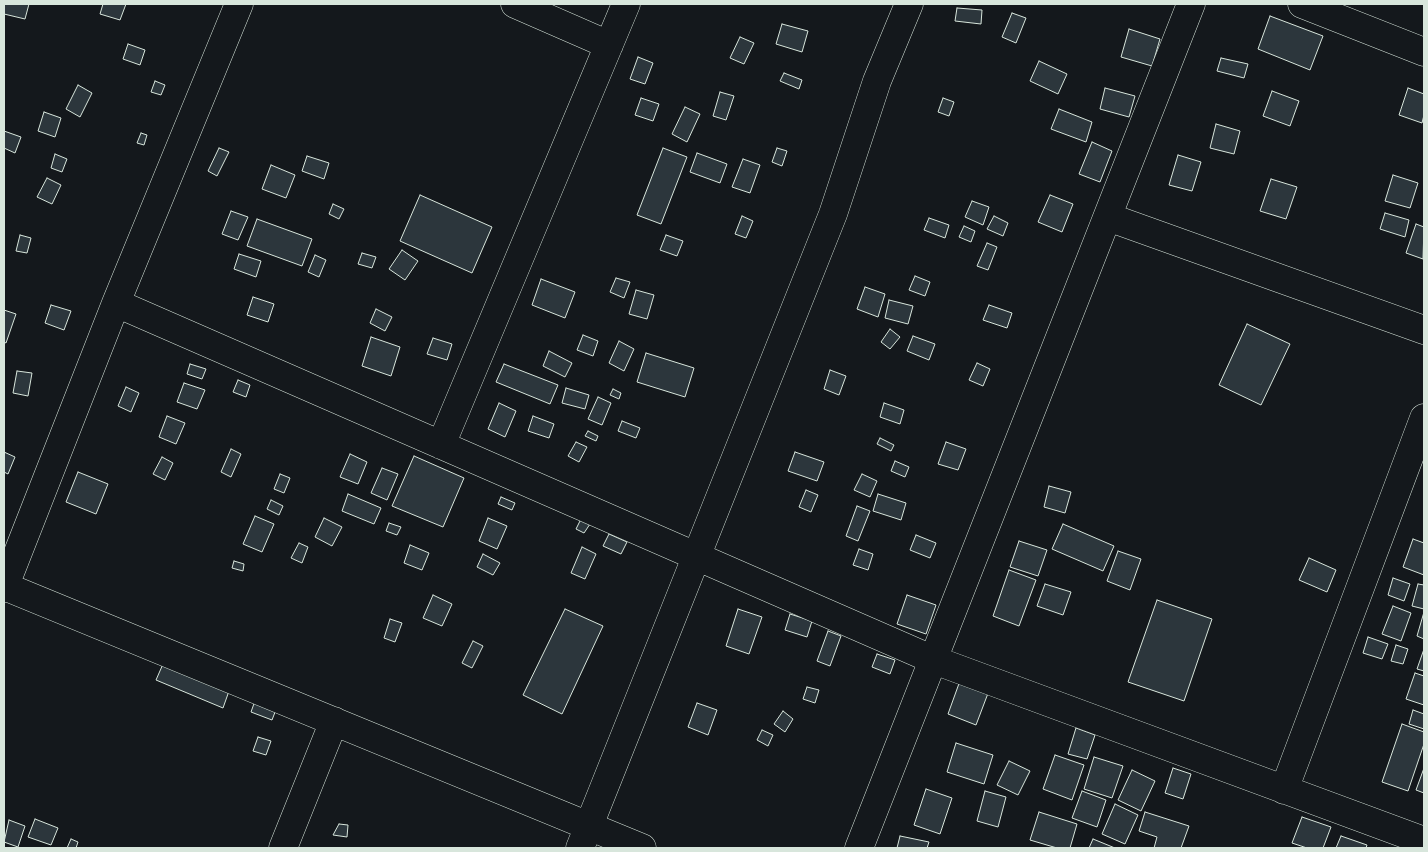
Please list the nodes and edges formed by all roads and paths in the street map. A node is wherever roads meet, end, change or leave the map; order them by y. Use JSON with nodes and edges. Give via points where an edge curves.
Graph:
{"nodes":[{"id":1,"x":239,"y":4,"type":"edge"},
{"id":2,"x":515,"y":4,"type":"edge"},
{"id":3,"x":626,"y":4,"type":"edge"},
{"id":4,"x":909,"y":4,"type":"edge"},
{"id":5,"x":1191,"y":4,"type":"edge"},
{"id":6,"x":1302,"y":4,"type":"edge"},
{"id":7,"x":609,"y":45,"type":"junction"},
{"id":8,"x":1424,"y":52,"type":"edge"},
{"id":9,"x":1108,"y":217,"type":"junction"},
{"id":10,"x":116,"y":303,"type":"junction"},
{"id":11,"x":1424,"y":330,"type":"edge"},
{"id":12,"x":1424,"y":418,"type":"edge"},
{"id":13,"x":442,"y":445,"type":"junction"},
{"id":14,"x":696,"y":556,"type":"junction"},
{"id":15,"x":4,"y":586,"type":"edge"},
{"id":16,"x":934,"y":660,"type":"junction"},
{"id":17,"x":334,"y":721,"type":"junction"},
{"id":18,"x":1284,"y":790,"type":"junction"},
{"id":19,"x":585,"y":837,"type":"edge"},
{"id":20,"x":1424,"y":842,"type":"edge"},
{"id":21,"x":283,"y":848,"type":"edge"},
{"id":22,"x":642,"y":848,"type":"edge"},
{"id":23,"x":859,"y":848,"type":"edge"}],
"edges":[{"from":1,"to":10,"type":"street"},
{"from":2,"to":7,"type":"street"},
{"from":3,"to":7,"type":"street"},
{"from":4,"to":14,"type":"street","via":[[877,81],[833,214]]},
{"from":5,"to":9,"type":"street"},
{"from":6,"to":8,"type":"street"},
{"from":7,"to":13,"type":"street"},
{"from":9,"to":11,"type":"street"},
{"from":9,"to":16,"type":"street"},
{"from":10,"to":13,"type":"street"},
{"from":10,"to":15,"type":"street"},
{"from":12,"to":18,"type":"street"},
{"from":13,"to":14,"type":"street"},
{"from":14,"to":16,"type":"street"},
{"from":14,"to":19,"type":"street"},
{"from":15,"to":17,"type":"street"},
{"from":16,"to":18,"type":"street"},
{"from":16,"to":23,"type":"street"},
{"from":17,"to":19,"type":"street"},
{"from":17,"to":21,"type":"street"},
{"from":18,"to":20,"type":"street"},
{"from":19,"to":22,"type":"street"}]}
